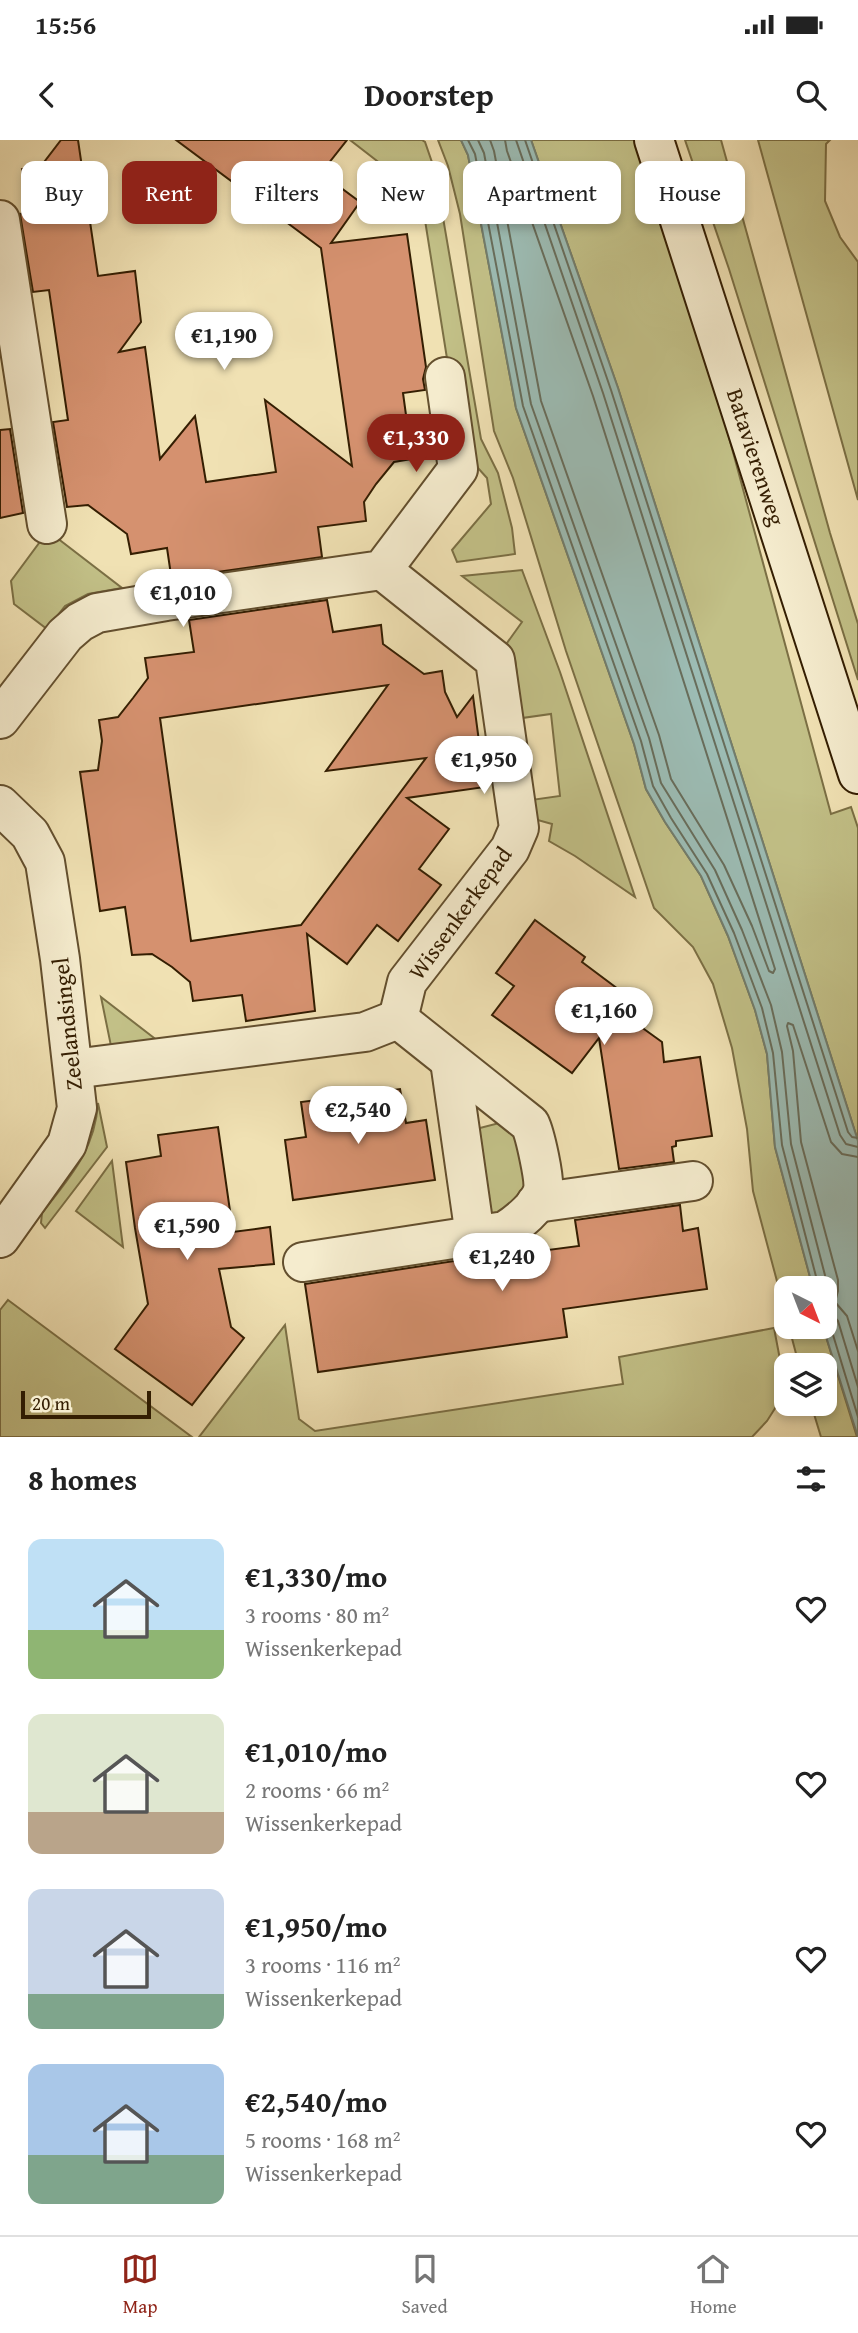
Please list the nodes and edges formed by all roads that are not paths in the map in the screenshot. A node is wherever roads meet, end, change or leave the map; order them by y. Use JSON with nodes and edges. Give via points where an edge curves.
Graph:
{"nodes":[{"id":1,"x":654,"y":140,"type":"edge"},
{"id":2,"x":0,"y":220,"type":"edge"},
{"id":3,"x":445,"y":377,"type":"dead end"},
{"id":4,"x":47,"y":524,"type":"dead end"},
{"id":5,"x":382,"y":570,"type":"junction"},
{"id":6,"x":0,"y":719,"type":"edge"},
{"id":7,"x":858,"y":774,"type":"edge"},
{"id":8,"x":0,"y":805,"type":"edge"},
{"id":9,"x":398,"y":1019,"type":"junction"},
{"id":10,"x":450,"y":1061,"type":"junction"},
{"id":11,"x":73,"y":1069,"type":"junction"},
{"id":12,"x":693,"y":1181,"type":"dead end"},
{"id":13,"x":536,"y":1203,"type":"junction"},
{"id":14,"x":475,"y":1236,"type":"junction"},
{"id":15,"x":0,"y":1238,"type":"edge"},
{"id":16,"x":303,"y":1262,"type":"dead end"}],
"edges":[{"from":1,"to":7,"type":"street","name":"Batavierenweg"},
{"from":2,"to":4,"type":"street"},
{"from":3,"to":5,"type":"street","via":[[458,469]]},
{"from":5,"to":6,"type":"street","via":[[97,613],[65,635]]},
{"from":5,"to":9,"type":"street","name":"Wissenkerkepad","via":[[495,660],[519,828],[510,849],[407,982]]},
{"from":8,"to":11,"type":"street","name":"Zeelandsingel","via":[[30,834],[45,862]]},
{"from":9,"to":10,"type":"street"},
{"from":9,"to":11,"type":"street","via":[[365,1032]]},
{"from":10,"to":13,"type":"street","via":[[530,1124],[543,1189]]},
{"from":10,"to":14,"type":"street"},
{"from":11,"to":15,"type":"street","name":"Zeelandsingel","via":[[77,1108],[67,1144]]},
{"from":12,"to":13,"type":"street"},
{"from":13,"to":14,"type":"street","via":[[505,1231]]},
{"from":14,"to":16,"type":"street"}]}
